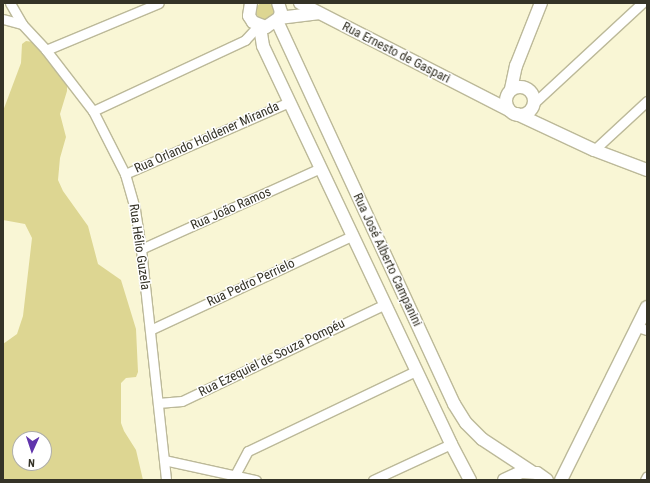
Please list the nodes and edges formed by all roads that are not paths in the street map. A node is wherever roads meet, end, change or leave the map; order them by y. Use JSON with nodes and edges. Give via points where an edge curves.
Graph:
{"nodes":[{"id":1,"x":10,"y":3,"type":"edge"},
{"id":2,"x":159,"y":3,"type":"edge"},
{"id":3,"x":278,"y":3,"type":"edge"},
{"id":4,"x":300,"y":3,"type":"edge"},
{"id":5,"x":541,"y":3,"type":"edge"},
{"id":6,"x":642,"y":3,"type":"edge"},
{"id":7,"x":248,"y":5,"type":"edge"},
{"id":8,"x":319,"y":13,"type":"junction"},
{"id":9,"x":3,"y":19,"type":"edge"},
{"id":10,"x":278,"y":20,"type":"junction"},
{"id":11,"x":22,"y":24,"type":"junction"},
{"id":12,"x":259,"y":26,"type":"junction"},
{"id":13,"x":46,"y":50,"type":"junction"},
{"id":14,"x":513,"y":90,"type":"junction"},
{"id":15,"x":474,"y":93,"type":"junction"},
{"id":16,"x":647,"y":101,"type":"edge"},
{"id":17,"x":289,"y":102,"type":"junction"},
{"id":18,"x":533,"y":102,"type":"junction"},
{"id":19,"x":93,"y":111,"type":"junction"},
{"id":20,"x":513,"y":112,"type":"junction"},
{"id":21,"x":550,"y":131,"type":"junction"},
{"id":22,"x":594,"y":150,"type":"junction"},
{"id":23,"x":320,"y":168,"type":"junction"},
{"id":24,"x":647,"y":170,"type":"edge"},
{"id":25,"x":125,"y":174,"type":"junction"},
{"id":26,"x":352,"y":236,"type":"junction"},
{"id":27,"x":142,"y":249,"type":"junction"},
{"id":28,"x":384,"y":304,"type":"junction"},
{"id":29,"x":647,"y":307,"type":"edge"},
{"id":30,"x":642,"y":328,"type":"edge"},
{"id":31,"x":150,"y":330,"type":"junction"},
{"id":32,"x":416,"y":371,"type":"junction"},
{"id":33,"x":158,"y":403,"type":"junction"},
{"id":34,"x":451,"y":444,"type":"junction"},
{"id":35,"x":164,"y":460,"type":"junction"},
{"id":36,"x":568,"y":461,"type":"junction"},
{"id":37,"x":235,"y":475,"type":"junction"},
{"id":38,"x":539,"y":475,"type":"edge"},
{"id":39,"x":647,"y":476,"type":"edge"},
{"id":40,"x":166,"y":480,"type":"edge"},
{"id":41,"x":256,"y":480,"type":"edge"},
{"id":42,"x":373,"y":480,"type":"edge"},
{"id":43,"x":470,"y":480,"type":"edge"},
{"id":44,"x":504,"y":480,"type":"edge"},
{"id":45,"x":561,"y":480,"type":"edge"},
{"id":46,"x":645,"y":480,"type":"edge"}],
"edges":[{"from":1,"to":11,"type":"street","name":"Rua Hélio Guzela"},
{"from":2,"to":13,"type":"street"},
{"from":3,"to":10,"type":"street","via":[[281,12]]},
{"from":4,"to":8,"type":"street","name":"Rua Ernesto de Gaspari"},
{"from":5,"to":14,"type":"street","via":[[516,66]]},
{"from":6,"to":18,"type":"street"},
{"from":7,"to":12,"type":"street","name":"Rua José Alberto Campanini","via":[[249,16]]},
{"from":8,"to":10,"type":"street"},
{"from":8,"to":15,"type":"street","name":"Rua Ernesto de Gaspari"},
{"from":9,"to":11,"type":"street"},
{"from":10,"to":12,"type":"street","via":[[272,26]]},
{"from":10,"to":38,"type":"street","name":"Rua José Alberto Campanini","via":[[454,404],[466,423],[482,439]]},
{"from":11,"to":13,"type":"street","name":"Rua Hélio Guzela"},
{"from":12,"to":17,"type":"street","name":"Rua José Alberto Campanini","via":[[263,46]]},
{"from":12,"to":19,"type":"street","via":[[245,40]]},
{"from":13,"to":19,"type":"street","name":"Rua Hélio Guzela"},
{"from":14,"to":15,"type":"street","name":"Rua Ernesto de Gaspari"},
{"from":14,"to":18,"type":"street","via":[[528,89]]},
{"from":14,"to":20,"type":"street","via":[[505,102]]},
{"from":15,"to":20,"type":"street","name":"Rua Ernesto de Gaspari"},
{"from":16,"to":22,"type":"street"},
{"from":17,"to":23,"type":"street","name":"Rua José Alberto Campanini"},
{"from":17,"to":25,"type":"street","name":"Rua Orlando Holdener Miranda"},
{"from":18,"to":20,"type":"street","via":[[525,114]]},
{"from":18,"to":21,"type":"street","name":"Rua Ernesto de Gaspari"},
{"from":19,"to":25,"type":"street","name":"Rua Hélio Guzela"},
{"from":20,"to":21,"type":"street","name":"Rua Ernesto de Gaspari"},
{"from":21,"to":22,"type":"street","name":"Rua Ernesto de Gaspari"},
{"from":22,"to":24,"type":"street","name":"Rua Ernesto de Gaspari"},
{"from":23,"to":26,"type":"street","name":"Rua José Alberto Campanini"},
{"from":23,"to":27,"type":"street","name":"Rua João Ramos"},
{"from":25,"to":27,"type":"street","name":"Rua Hélio Guzela"},
{"from":26,"to":28,"type":"street","name":"Rua José Alberto Campanini"},
{"from":26,"to":31,"type":"street","name":"Rua Pedro Perrielo"},
{"from":27,"to":31,"type":"street","name":"Rua Hélio Guzela"},
{"from":28,"to":32,"type":"street","name":"Rua José Alberto Campanini"},
{"from":28,"to":33,"type":"street","name":"Rua Ezequiel de Souza Pompéu","via":[[182,401]]},
{"from":29,"to":30,"type":"street"},
{"from":30,"to":36,"type":"street"},
{"from":31,"to":33,"type":"street","name":"Rua Hélio Guzela"},
{"from":32,"to":34,"type":"street","name":"Rua José Alberto Campanini"},
{"from":32,"to":37,"type":"street","via":[[248,451]]},
{"from":33,"to":35,"type":"street","name":"Rua Hélio Guzela"},
{"from":34,"to":42,"type":"street"},
{"from":34,"to":43,"type":"street","name":"Rua José Alberto Campanini"},
{"from":35,"to":37,"type":"street"},
{"from":35,"to":40,"type":"street","name":"Rua Hélio Guzela"},
{"from":36,"to":38,"type":"street","via":[[560,469]]},
{"from":36,"to":45,"type":"street"},
{"from":37,"to":41,"type":"street"},
{"from":38,"to":44,"type":"street","via":[[521,472]]},
{"from":39,"to":46,"type":"street"}]}
